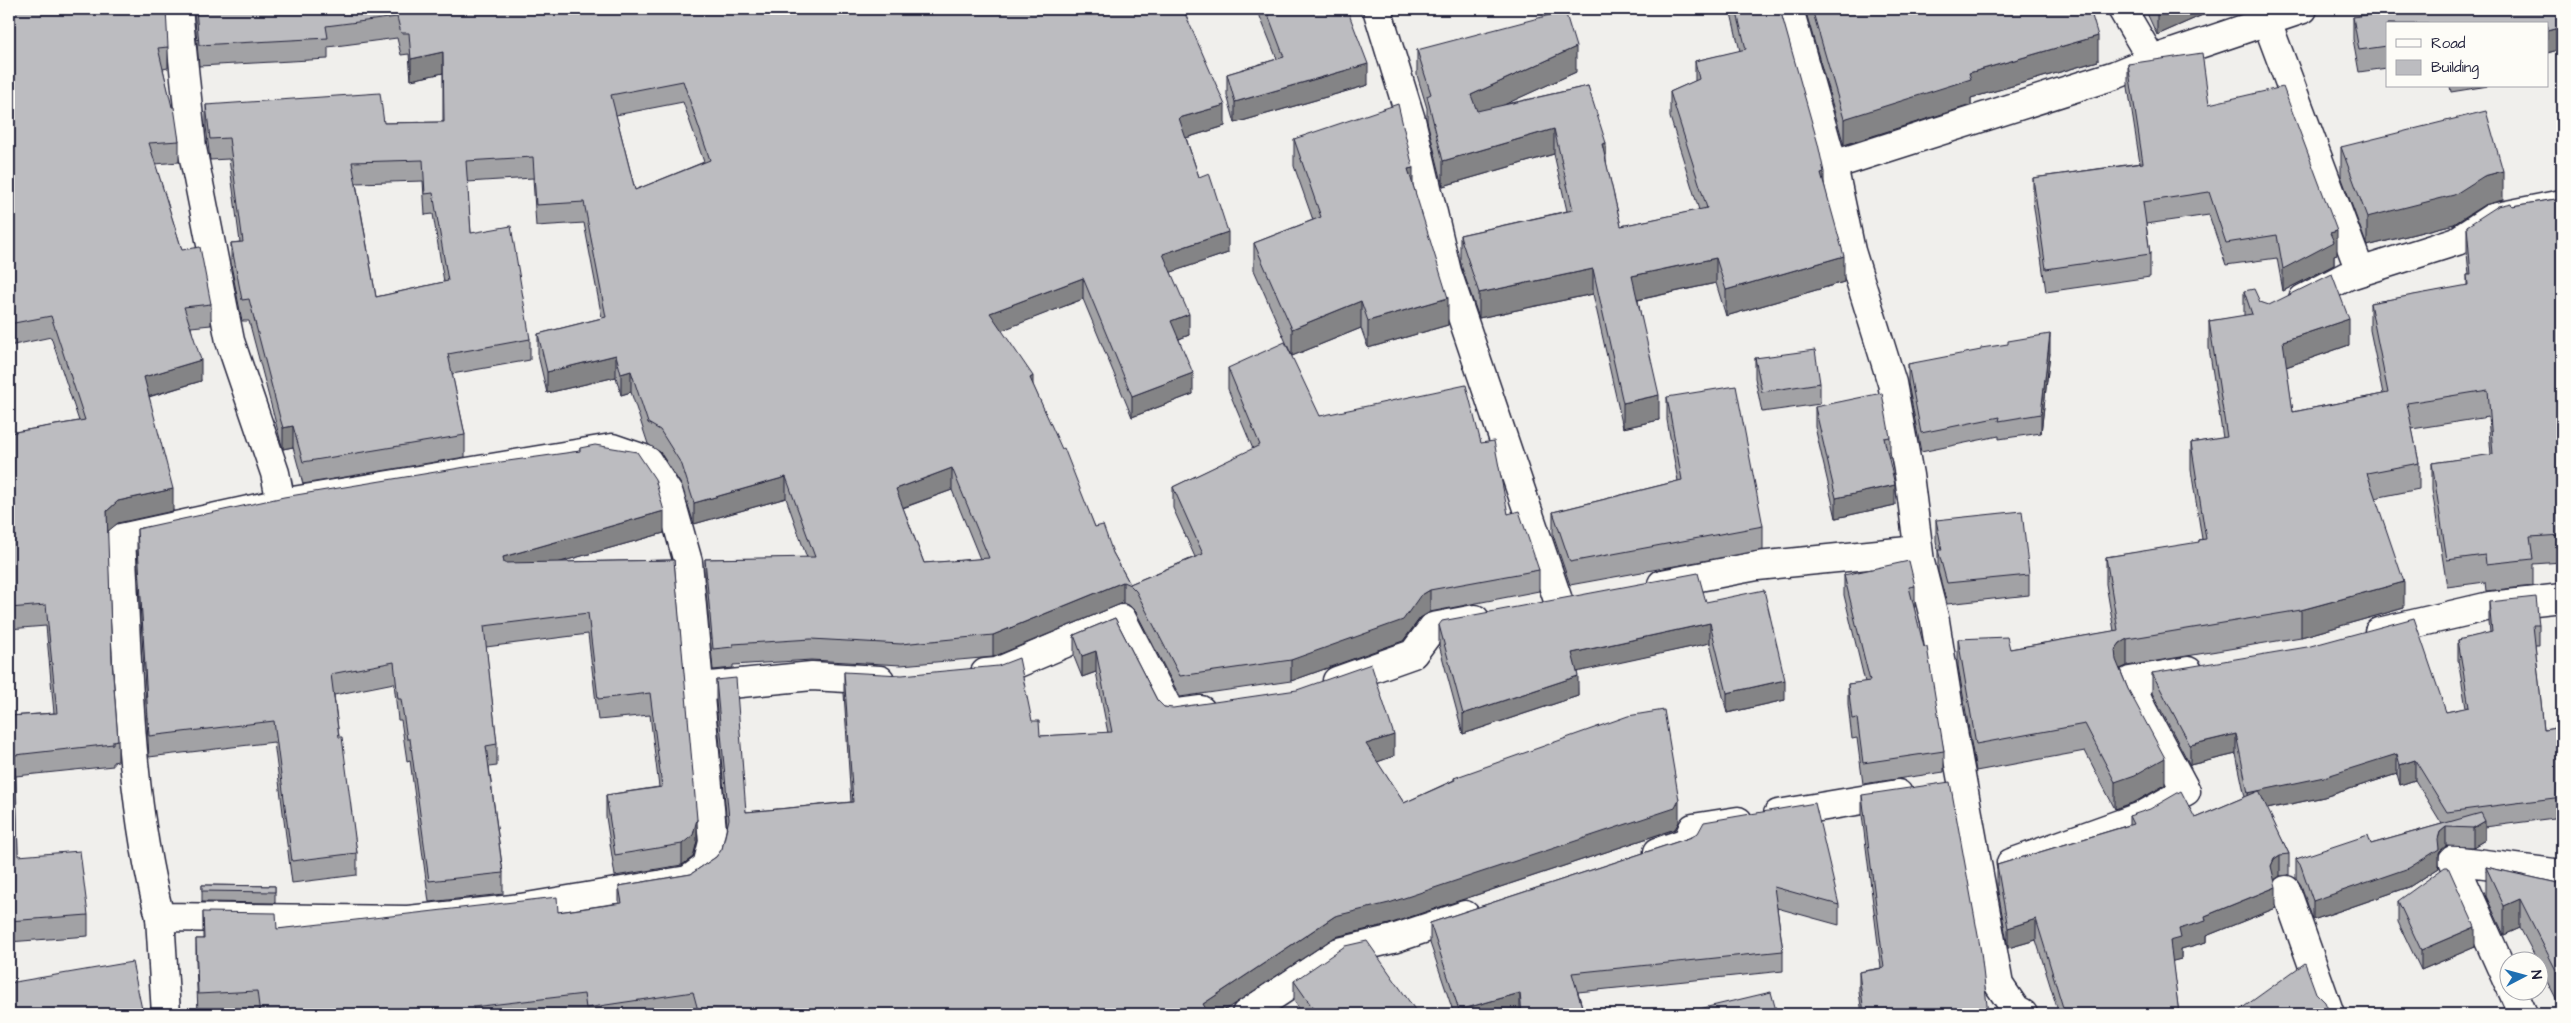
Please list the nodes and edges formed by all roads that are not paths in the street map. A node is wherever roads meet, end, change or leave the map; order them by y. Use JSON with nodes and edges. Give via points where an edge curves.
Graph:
{"nodes":[{"id":1,"x":178,"y":9,"type":"edge"},
{"id":2,"x":1377,"y":9,"type":"edge"},
{"id":3,"x":1789,"y":9,"type":"edge"},
{"id":4,"x":2122,"y":9,"type":"edge"},
{"id":5,"x":2303,"y":9,"type":"edge"},
{"id":6,"x":2267,"y":22,"type":"junction"},
{"id":7,"x":2152,"y":60,"type":"junction"},
{"id":8,"x":1833,"y":165,"type":"junction"},
{"id":9,"x":2562,"y":204,"type":"edge"},
{"id":10,"x":2360,"y":271,"type":"junction"},
{"id":11,"x":2278,"y":312,"type":"edge"},
{"id":12,"x":281,"y":502,"type":"junction"},
{"id":13,"x":1918,"y":550,"type":"junction"},
{"id":14,"x":1634,"y":589,"type":"edge"},
{"id":15,"x":1587,"y":598,"type":"edge"},
{"id":16,"x":2562,"y":598,"type":"edge"},
{"id":17,"x":1559,"y":603,"type":"junction"},
{"id":18,"x":1530,"y":609,"type":"edge"},
{"id":19,"x":1501,"y":614,"type":"edge"},
{"id":20,"x":2350,"y":640,"type":"edge"},
{"id":21,"x":2216,"y":666,"type":"edge"},
{"id":22,"x":959,"y":676,"type":"edge"},
{"id":23,"x":902,"y":681,"type":"edge"},
{"id":24,"x":700,"y":687,"type":"junction"},
{"id":25,"x":1313,"y":690,"type":"edge"},
{"id":26,"x":1228,"y":706,"type":"edge"},
{"id":27,"x":1963,"y":785,"type":"junction"},
{"id":28,"x":1632,"y":860,"type":"edge"},
{"id":29,"x":1979,"y":874,"type":"junction"},
{"id":30,"x":2562,"y":874,"type":"edge"},
{"id":31,"x":2286,"y":890,"type":"dead end"},
{"id":32,"x":1485,"y":908,"type":"edge"},
{"id":33,"x":160,"y":917,"type":"junction"},
{"id":34,"x":2498,"y":961,"type":"edge"},
{"id":35,"x":2517,"y":1000,"type":"edge"},
{"id":36,"x":166,"y":1014,"type":"edge"},
{"id":37,"x":1246,"y":1014,"type":"edge"},
{"id":38,"x":2023,"y":1014,"type":"edge"},
{"id":39,"x":2330,"y":1014,"type":"edge"},
{"id":40,"x":2523,"y":1014,"type":"edge"}],
"edges":[{"from":1,"to":12,"type":"street","via":[[192,148],[230,341],[275,473]]},
{"from":2,"to":17,"type":"street","via":[[1411,120],[1447,272]]},
{"from":3,"to":8,"type":"street"},
{"from":4,"to":7,"type":"street"},
{"from":5,"to":6,"type":"street"},
{"from":6,"to":7,"type":"street"},
{"from":6,"to":10,"type":"street"},
{"from":7,"to":8,"type":"street","via":[[2115,76]]},
{"from":8,"to":13,"type":"street","via":[[1851,251],[1892,383],[1909,475]]},
{"from":9,"to":10,"type":"street","via":[[2492,218],[2457,241]]},
{"from":10,"to":11,"type":"street"},
{"from":12,"to":24,"type":"street","via":[[612,448],[647,460],[669,494],[688,562]]},
{"from":12,"to":33,"type":"street","via":[[121,538],[131,736],[149,874]]},
{"from":13,"to":14,"type":"street","via":[[1757,566]]},
{"from":13,"to":27,"type":"street","via":[[1935,622]]},
{"from":15,"to":17,"type":"street"},
{"from":16,"to":20,"type":"street","via":[[2490,606]]},
{"from":17,"to":18,"type":"street"},
{"from":19,"to":25,"type":"street","via":[[1433,627],[1413,654]]},
{"from":21,"to":29,"type":"street","via":[[2130,681],[2186,791],[2142,816]]},
{"from":22,"to":26,"type":"street","via":[[997,672],[1122,619],[1171,714]]},
{"from":23,"to":24,"type":"street","via":[[812,676]]},
{"from":24,"to":33,"type":"street","via":[[713,842],[707,866],[688,880],[521,908],[408,920]]},
{"from":27,"to":28,"type":"street","via":[[1693,828],[1687,842]]},
{"from":27,"to":29,"type":"street"},
{"from":29,"to":38,"type":"street","via":[[1999,985],[2016,1010]]},
{"from":30,"to":34,"type":"street","via":[[2453,860]]},
{"from":31,"to":39,"type":"street"},
{"from":32,"to":37,"type":"street","via":[[1393,939],[1339,952]]},
{"from":33,"to":36,"type":"street"},
{"from":35,"to":40,"type":"street"}]}
